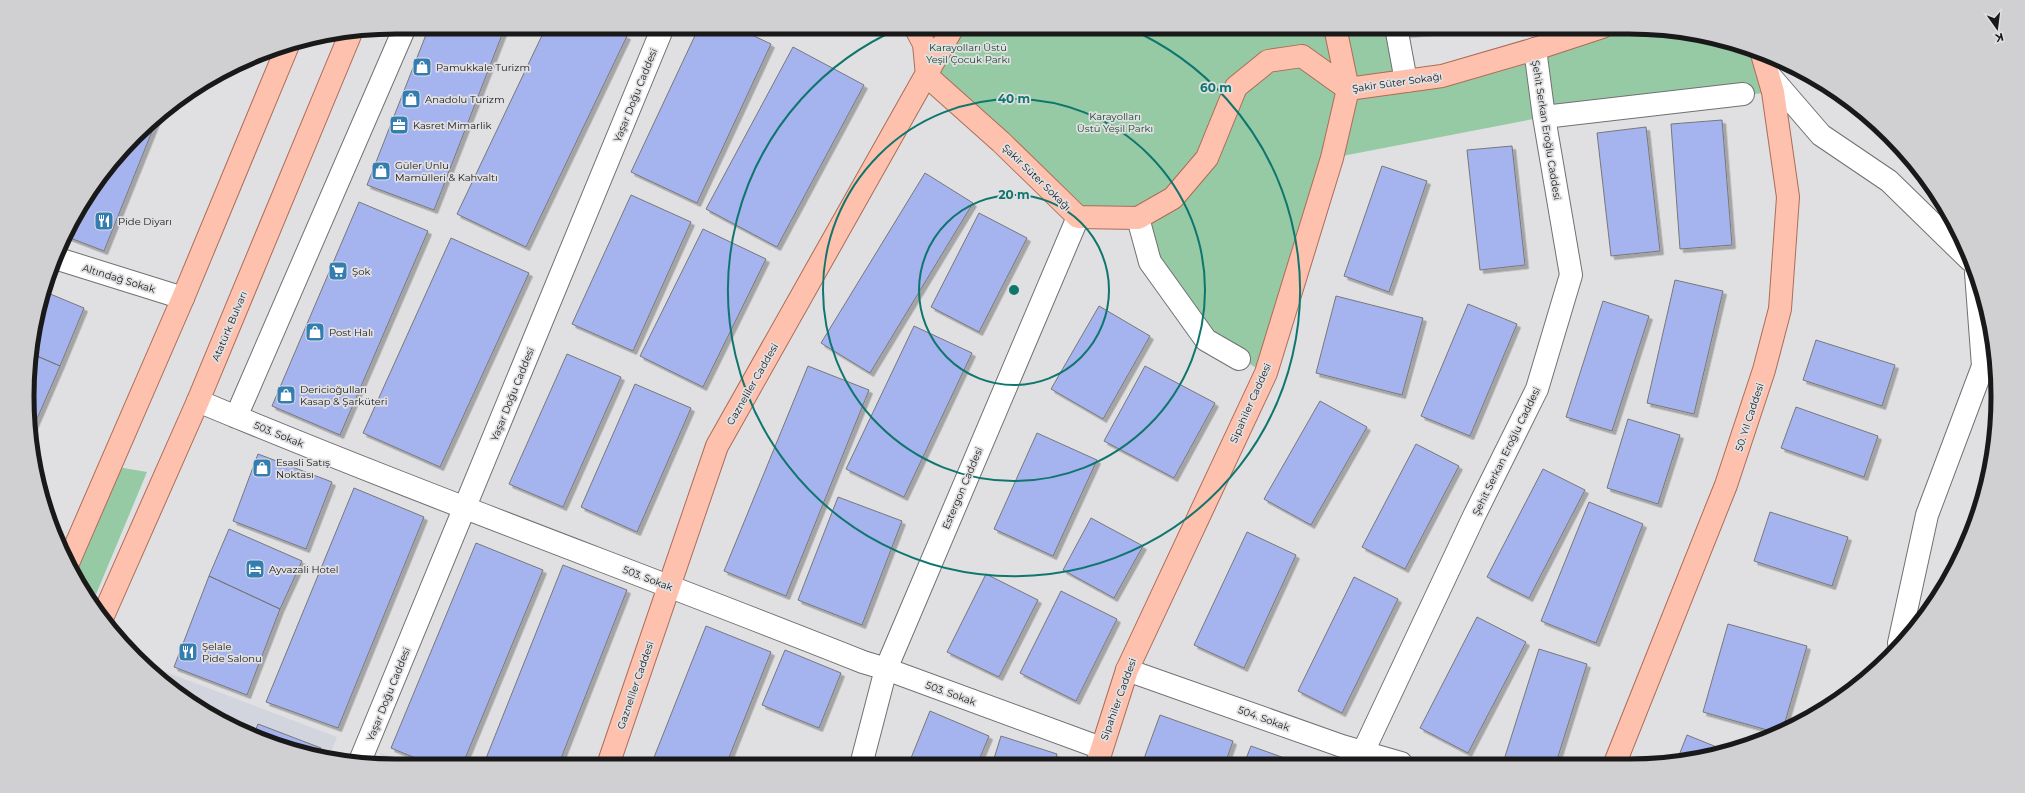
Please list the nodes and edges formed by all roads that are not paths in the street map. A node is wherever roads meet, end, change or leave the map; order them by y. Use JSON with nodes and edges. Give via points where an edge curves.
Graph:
{"nodes":[{"id":1,"x":402,"y":34,"type":"edge"},
{"id":2,"x":660,"y":34,"type":"edge"},
{"id":3,"x":919,"y":34,"type":"edge"},
{"id":4,"x":949,"y":34,"type":"edge"},
{"id":5,"x":1336,"y":34,"type":"edge"},
{"id":6,"x":1397,"y":34,"type":"edge"},
{"id":7,"x":1582,"y":34,"type":"edge"},
{"id":8,"x":349,"y":37,"type":"edge"},
{"id":9,"x":1535,"y":50,"type":"junction"},
{"id":10,"x":285,"y":51,"type":"edge"},
{"id":11,"x":1768,"y":63,"type":"edge"},
{"id":12,"x":927,"y":76,"type":"junction"},
{"id":13,"x":1406,"y":82,"type":"junction"},
{"id":14,"x":1348,"y":89,"type":"junction"},
{"id":15,"x":1743,"y":94,"type":"dead end"},
{"id":16,"x":1544,"y":118,"type":"junction"},
{"id":17,"x":1078,"y":217,"type":"junction"},
{"id":18,"x":1138,"y":218,"type":"junction"},
{"id":19,"x":1960,"y":250,"type":"edge"},
{"id":20,"x":61,"y":260,"type":"edge"},
{"id":21,"x":183,"y":298,"type":"junction"},
{"id":22,"x":1978,"y":300,"type":"edge"},
{"id":23,"x":1239,"y":359,"type":"dead end"},
{"id":24,"x":198,"y":401,"type":"junction"},
{"id":25,"x":236,"y":417,"type":"junction"},
{"id":26,"x":464,"y":509,"type":"junction"},
{"id":27,"x":71,"y":557,"type":"edge"},
{"id":28,"x":670,"y":586,"type":"junction"},
{"id":29,"x":104,"y":611,"type":"edge"},
{"id":30,"x":1900,"y":637,"type":"edge"},
{"id":31,"x":886,"y":669,"type":"junction"},
{"id":32,"x":1127,"y":670,"type":"junction"},
{"id":33,"x":1099,"y":756,"type":"edge"},
{"id":34,"x":362,"y":757,"type":"edge"},
{"id":35,"x":1362,"y":758,"type":"edge"},
{"id":36,"x":610,"y":759,"type":"edge"},
{"id":37,"x":863,"y":759,"type":"edge"},
{"id":38,"x":1617,"y":759,"type":"edge"}],
"edges":[{"from":1,"to":25,"type":"street"},
{"from":2,"to":26,"type":"street","name":"Yaşar Doğu Caddesi"},
{"from":3,"to":12,"type":"main road","via":[[924,44]]},
{"from":4,"to":12,"type":"main road","name":"Gazneliler Caddesi"},
{"from":5,"to":14,"type":"main road","name":"Sipahiler Caddesi"},
{"from":6,"to":13,"type":"street"},
{"from":7,"to":9,"type":"main road","name":"Şakir Süter Sokağı"},
{"from":8,"to":24,"type":"main road","name":"Atatürk Bulvarı"},
{"from":9,"to":13,"type":"main road","name":"Şakir Süter Sokağı","via":[[1442,76]]},
{"from":9,"to":16,"type":"street","name":"Şehit Serkan Eroğlu Caddesi"},
{"from":10,"to":21,"type":"main road"},
{"from":11,"to":19,"type":"street","via":[[1820,135],[1889,181]]},
{"from":11,"to":38,"type":"main road","name":"50. Yıl Caddesi","via":[[1788,197],[1780,309],[1764,370],[1726,485]]},
{"from":12,"to":17,"type":"main road","name":"Şakir Süter Sokağı","via":[[1002,142]]},
{"from":12,"to":28,"type":"main road","name":"Gazneliler Caddesi","via":[[718,446]]},
{"from":13,"to":14,"type":"main road","name":"Şakir Süter Sokağı"},
{"from":14,"to":18,"type":"main road","name":"Şakir Süter Sokağı","via":[[1302,56],[1268,61],[1236,87],[1207,158],[1174,198]]},
{"from":14,"to":32,"type":"main road","name":"Sipahiler Caddesi","via":[[1332,158],[1266,373]]},
{"from":15,"to":16,"type":"street"},
{"from":16,"to":35,"type":"street","name":"Şehit Serkan Eroğlu Caddesi","via":[[1571,275],[1537,389],[1474,516]]},
{"from":17,"to":18,"type":"main road","name":"Şakir Süter Sokağı"},
{"from":17,"to":31,"type":"street","name":"Estergon Caddesi"},
{"from":18,"to":23,"type":"street","via":[[1150,262],[1206,340]]},
{"from":20,"to":21,"type":"street","name":"Altındağ Sokak"},
{"from":21,"to":27,"type":"main road"},
{"from":22,"to":30,"type":"street","via":[[1983,366],[1927,515]]},
{"from":24,"to":25,"type":"street","name":"503. Sokak"},
{"from":24,"to":29,"type":"main road","name":"Atatürk Bulvarı"},
{"from":25,"to":26,"type":"street","name":"503. Sokak"},
{"from":26,"to":28,"type":"street","name":"503. Sokak"},
{"from":26,"to":34,"type":"street","name":"Yaşar Doğu Caddesi"},
{"from":28,"to":31,"type":"street","name":"503. Sokak"},
{"from":28,"to":36,"type":"main road","name":"Gazneliler Caddesi"},
{"from":31,"to":33,"type":"street","name":"503. Sokak"},
{"from":31,"to":37,"type":"street","name":"Estergon Caddesi"},
{"from":32,"to":33,"type":"main road","name":"Sipahiler Caddesi"},
{"from":32,"to":35,"type":"street","name":"504. Sokak","via":[[1342,746]]}]}
